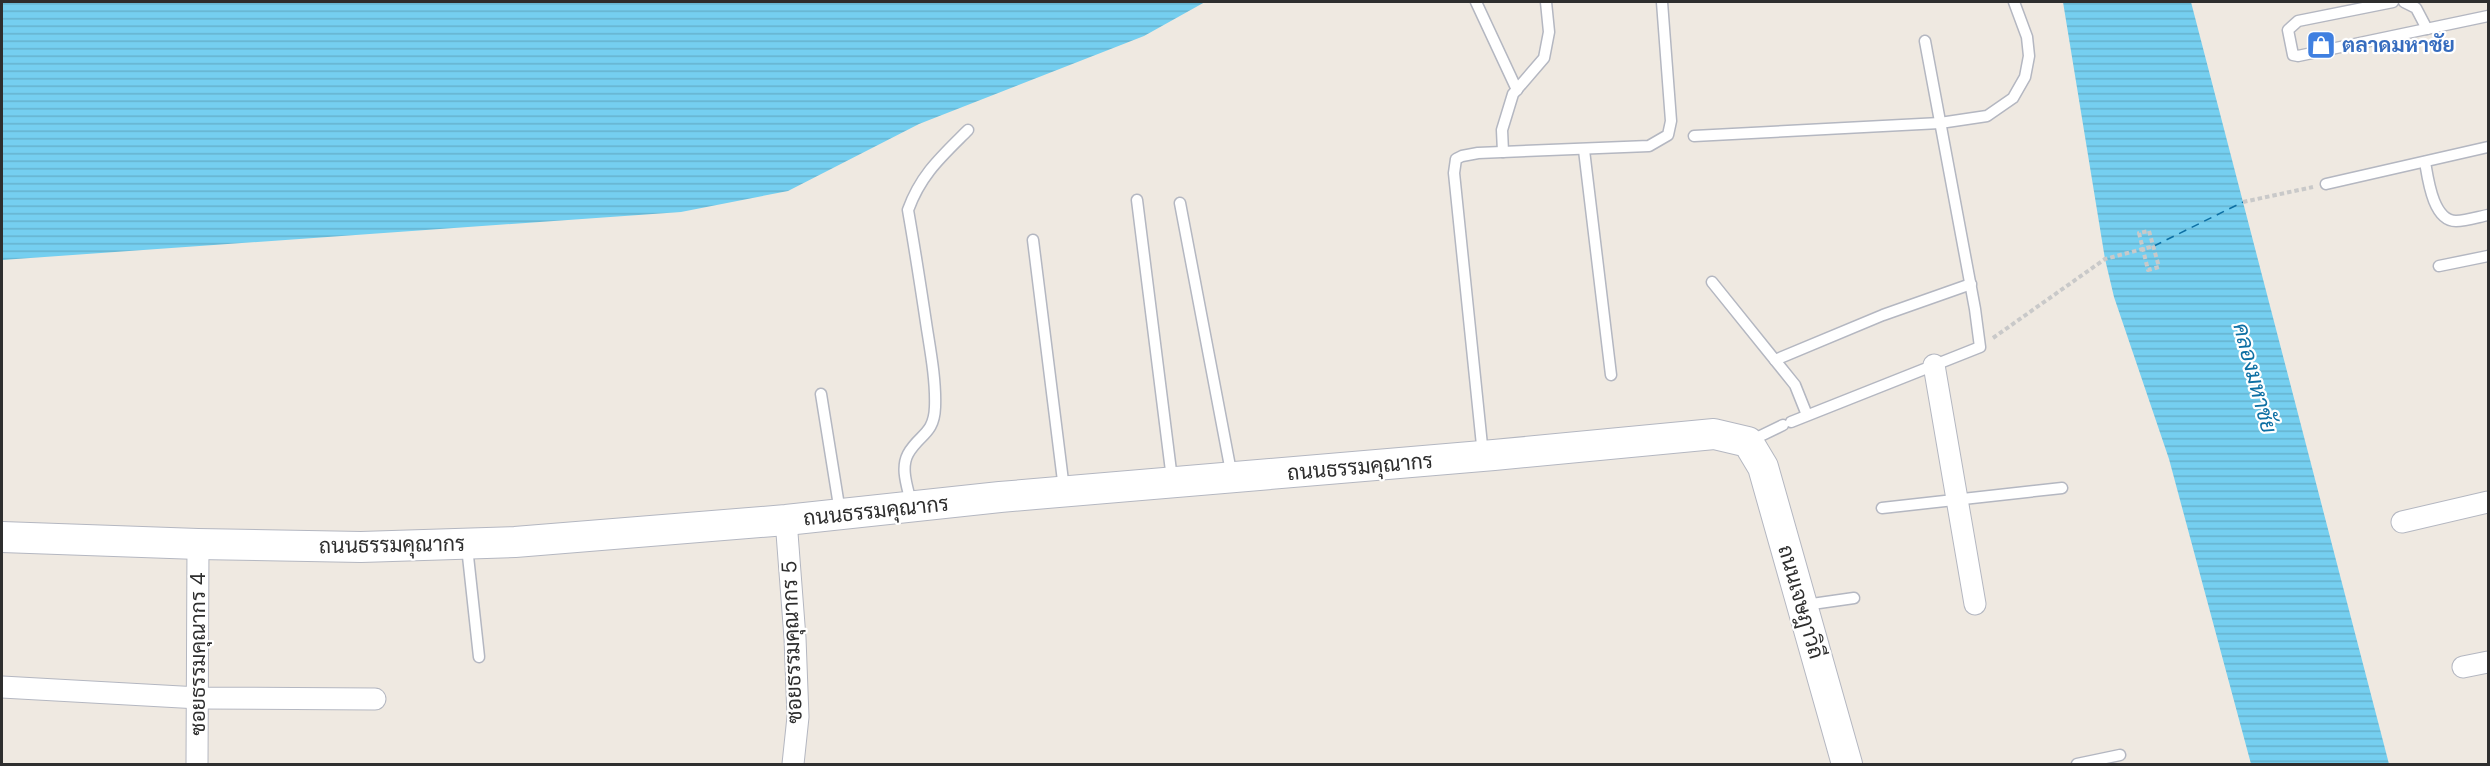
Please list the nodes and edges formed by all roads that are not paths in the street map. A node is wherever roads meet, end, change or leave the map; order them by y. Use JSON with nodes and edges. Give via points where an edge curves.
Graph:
{"nodes":[{"id":1,"x":1476,"y":2,"type":"edge"},
{"id":2,"x":1546,"y":2,"type":"edge"},
{"id":3,"x":1662,"y":2,"type":"edge"},
{"id":4,"x":2014,"y":2,"type":"edge"},
{"id":5,"x":2393,"y":2,"type":"edge"},
{"id":6,"x":2404,"y":2,"type":"edge"},
{"id":7,"x":2488,"y":16,"type":"edge"},
{"id":8,"x":2427,"y":29,"type":"junction"},
{"id":9,"x":1925,"y":42,"type":"dead end"},
{"id":10,"x":1517,"y":90,"type":"junction"},
{"id":11,"x":1940,"y":123,"type":"junction"},
{"id":12,"x":968,"y":130,"type":"dead end"},
{"id":13,"x":1694,"y":136,"type":"dead end"},
{"id":14,"x":2488,"y":147,"type":"edge"},
{"id":15,"x":1584,"y":150,"type":"junction"},
{"id":16,"x":1503,"y":152,"type":"junction"},
{"id":17,"x":2425,"y":162,"type":"junction"},
{"id":18,"x":2326,"y":184,"type":"road end"},
{"id":19,"x":1137,"y":200,"type":"dead end"},
{"id":20,"x":1180,"y":203,"type":"dead end"},
{"id":21,"x":2488,"y":215,"type":"edge"},
{"id":22,"x":1033,"y":240,"type":"dead end"},
{"id":23,"x":2488,"y":256,"type":"edge"},
{"id":24,"x":2439,"y":266,"type":"dead end"},
{"id":25,"x":1712,"y":282,"type":"dead end"},
{"id":26,"x":1971,"y":284,"type":"junction"},
{"id":27,"x":1774,"y":360,"type":"junction"},
{"id":28,"x":1934,"y":365,"type":"junction"},
{"id":29,"x":1611,"y":375,"type":"dead end"},
{"id":30,"x":821,"y":394,"type":"dead end"},
{"id":31,"x":1807,"y":415,"type":"junction"},
{"id":32,"x":1748,"y":442,"type":"junction"},
{"id":33,"x":1483,"y":456,"type":"junction"},
{"id":34,"x":1232,"y":477,"type":"junction"},
{"id":35,"x":1173,"y":482,"type":"junction"},
{"id":36,"x":2062,"y":488,"type":"dead end"},
{"id":37,"x":1064,"y":492,"type":"junction"},
{"id":38,"x":1959,"y":500,"type":"junction"},
{"id":39,"x":2488,"y":502,"type":"edge"},
{"id":40,"x":912,"y":507,"type":"junction"},
{"id":41,"x":1882,"y":508,"type":"dead end"},
{"id":42,"x":841,"y":514,"type":"junction"},
{"id":43,"x":786,"y":520,"type":"junction"},
{"id":44,"x":2402,"y":522,"type":"dead end"},
{"id":45,"x":2,"y":537,"type":"edge"},
{"id":46,"x":198,"y":544,"type":"junction"},
{"id":47,"x":466,"y":544,"type":"junction"},
{"id":48,"x":1854,"y":598,"type":"dead end"},
{"id":49,"x":1975,"y":604,"type":"dead end"},
{"id":50,"x":1802,"y":606,"type":"junction"},
{"id":51,"x":479,"y":657,"type":"dead end"},
{"id":52,"x":2488,"y":662,"type":"edge"},
{"id":53,"x":2463,"y":667,"type":"dead end"},
{"id":54,"x":2,"y":687,"type":"edge"},
{"id":55,"x":199,"y":698,"type":"junction"},
{"id":56,"x":375,"y":699,"type":"dead end"},
{"id":57,"x":2120,"y":755,"type":"dead end"},
{"id":58,"x":197,"y":765,"type":"edge"},
{"id":59,"x":793,"y":765,"type":"edge"},
{"id":60,"x":1847,"y":765,"type":"edge"},
{"id":61,"x":2077,"y":765,"type":"edge"}],
"edges":[{"from":1,"to":10,"type":"lane"},
{"from":2,"to":10,"type":"lane","via":[[1549,32],[1544,58]]},
{"from":3,"to":15,"type":"lane","via":[[1671,121],[1668,135],[1648,146]]},
{"from":4,"to":11,"type":"lane","via":[[2029,56],[2018,92],[1987,117]]},
{"from":5,"to":8,"type":"lane","via":[[2298,21],[2288,30],[2293,55]]},
{"from":6,"to":8,"type":"lane","via":[[2416,8]]},
{"from":7,"to":8,"type":"lane"},
{"from":9,"to":11,"type":"lane"},
{"from":10,"to":16,"type":"lane","via":[[1502,130]]},
{"from":11,"to":13,"type":"lane"},
{"from":11,"to":26,"type":"lane"},
{"from":12,"to":40,"type":"lane","via":[[931,166],[908,210],[935,403],[929,430],[908,454],[905,472]]},
{"from":14,"to":17,"type":"lane"},
{"from":15,"to":16,"type":"lane"},
{"from":15,"to":29,"type":"lane"},
{"from":16,"to":33,"type":"lane","via":[[1462,156],[1456,159],[1454,173]]},
{"from":17,"to":18,"type":"lane"},
{"from":17,"to":21,"type":"lane","via":[[2436,208],[2448,219]]},
{"from":19,"to":35,"type":"lane"},
{"from":20,"to":34,"type":"lane"},
{"from":22,"to":37,"type":"lane"},
{"from":23,"to":24,"type":"lane"},
{"from":25,"to":27,"type":"lane"},
{"from":26,"to":27,"type":"lane"},
{"from":26,"to":28,"type":"lane","via":[[1980,347]]},
{"from":27,"to":31,"type":"lane","via":[[1795,385]]},
{"from":28,"to":31,"type":"lane"},
{"from":28,"to":38,"type":"street"},
{"from":30,"to":42,"type":"lane"},
{"from":31,"to":32,"type":"lane"},
{"from":32,"to":33,"type":"street","name":"ถนนธรรมคุณากร","via":[[1714,434]]},
{"from":32,"to":50,"type":"street","name":"ถนนเจษฎาวิถี","via":[[1763,467]]},
{"from":33,"to":34,"type":"street","name":"ถนนธรรมคุณากร"},
{"from":34,"to":35,"type":"street","name":"ถนนธรรมคุณากร"},
{"from":35,"to":37,"type":"street","name":"ถนนธรรมคุณากร"},
{"from":36,"to":38,"type":"lane"},
{"from":37,"to":40,"type":"street","name":"ถนนธรรมคุณากร"},
{"from":38,"to":41,"type":"lane"},
{"from":38,"to":49,"type":"street"},
{"from":39,"to":44,"type":"street"},
{"from":40,"to":42,"type":"street","name":"ถนนธรรมคุณากร"},
{"from":42,"to":43,"type":"street","name":"ถนนธรรมคุณากร"},
{"from":43,"to":47,"type":"street","name":"ถนนธรรมคุณากร"},
{"from":43,"to":59,"type":"street","name":"ซอยธรรมคุณากร 5","via":[[798,717]]},
{"from":45,"to":46,"type":"street","name":"ถนนธรรมคุณากร"},
{"from":46,"to":47,"type":"street","name":"ถนนธรรมคุณากร"},
{"from":46,"to":55,"type":"street","name":"ซอยธรรมคุณากร 4"},
{"from":47,"to":51,"type":"lane"},
{"from":48,"to":50,"type":"lane"},
{"from":50,"to":60,"type":"street","name":"ถนนเจษฎาวิถี"},
{"from":52,"to":53,"type":"street"},
{"from":54,"to":55,"type":"street"},
{"from":55,"to":56,"type":"street"},
{"from":55,"to":58,"type":"street","name":"ซอยธรรมคุณากร 4"},
{"from":57,"to":61,"type":"lane"}]}
